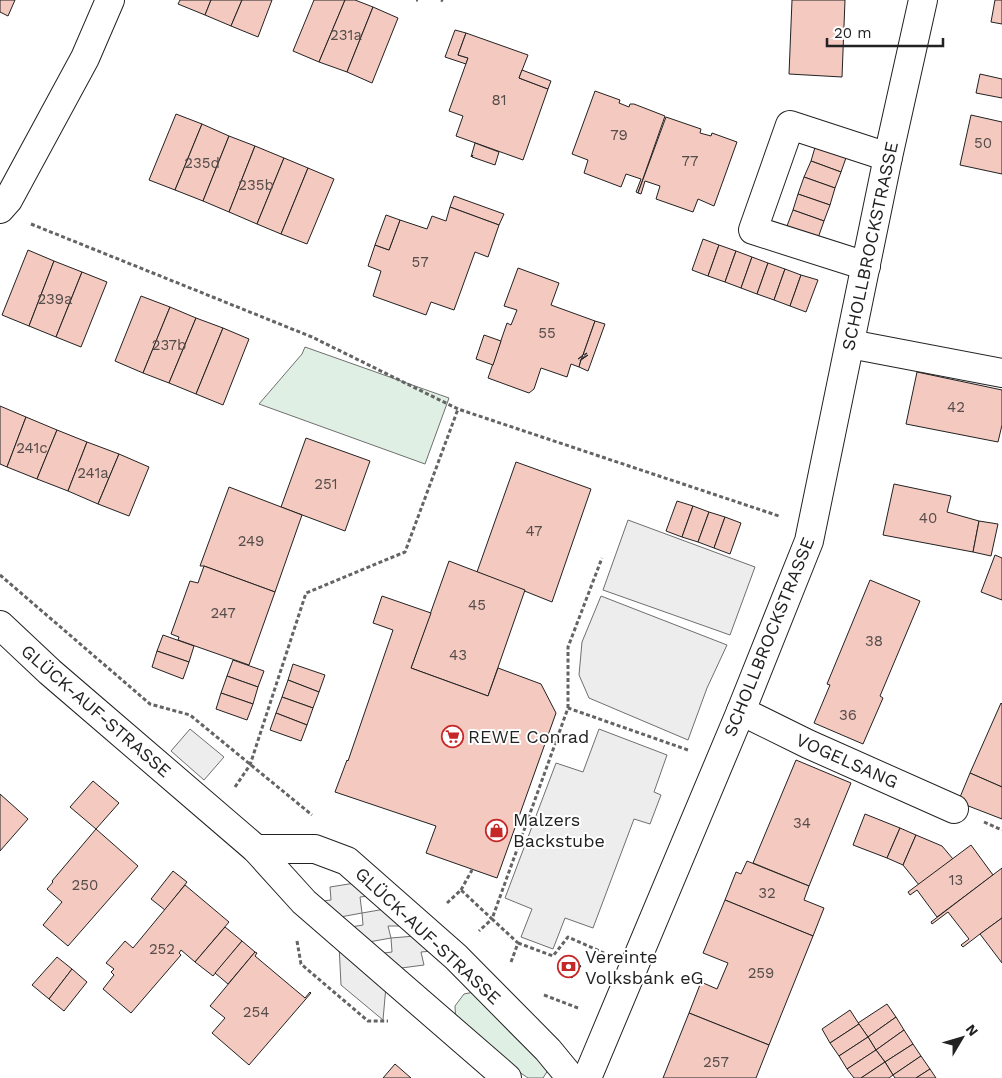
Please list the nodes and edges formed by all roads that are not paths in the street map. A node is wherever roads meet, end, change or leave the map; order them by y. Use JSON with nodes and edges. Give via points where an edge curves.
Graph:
{"nodes":[{"id":1,"x":110,"y":0,"type":"edge"},
{"id":2,"x":923,"y":0,"type":"edge"},
{"id":3,"x":888,"y":157,"type":"junction"},
{"id":4,"x":0,"y":209,"type":"edge"},
{"id":5,"x":866,"y":266,"type":"junction"},
{"id":6,"x":850,"y":344,"type":"junction"},
{"id":7,"x":1002,"y":373,"type":"edge"},
{"id":8,"x":0,"y":626,"type":"edge"},
{"id":9,"x":740,"y":711,"type":"junction"},
{"id":10,"x":954,"y":809,"type":"dead end"},
{"id":11,"x":256,"y":850,"type":"junction"},
{"id":12,"x":507,"y":1078,"type":"edge"},
{"id":13,"x":571,"y":1078,"type":"edge"},
{"id":14,"x":587,"y":1078,"type":"edge"}],
"edges":[{"from":1,"to":4,"type":"street","via":[[84,58],[8,200]]},
{"from":2,"to":3,"type":"street","name":"SCHOLLBROCKSTRASSE"},
{"from":3,"to":5,"type":"street","name":"SCHOLLBROCKSTRASSE"},
{"from":3,"to":5,"type":"street","via":[[790,125],[753,230]]},
{"from":5,"to":6,"type":"street","name":"SCHOLLBROCKSTRASSE"},
{"from":6,"to":7,"type":"street"},
{"from":6,"to":9,"type":"street","name":"SCHOLLBROCKSTRASSE","via":[[809,541]]},
{"from":8,"to":11,"type":"street","name":"GLÜCK-AUF-STRASSE"},
{"from":9,"to":10,"type":"street","name":"VOGELSANG"},
{"from":9,"to":14,"type":"street","name":"SCHOLLBROCKSTRASSE"},
{"from":11,"to":12,"type":"street","name":"GLÜCK-AUF-STRASSE","via":[[304,902]]},
{"from":11,"to":13,"type":"street","name":"GLÜCK-AUF-STRASSE","via":[[316,849],[347,861],[456,957],[548,1050]]}]}
